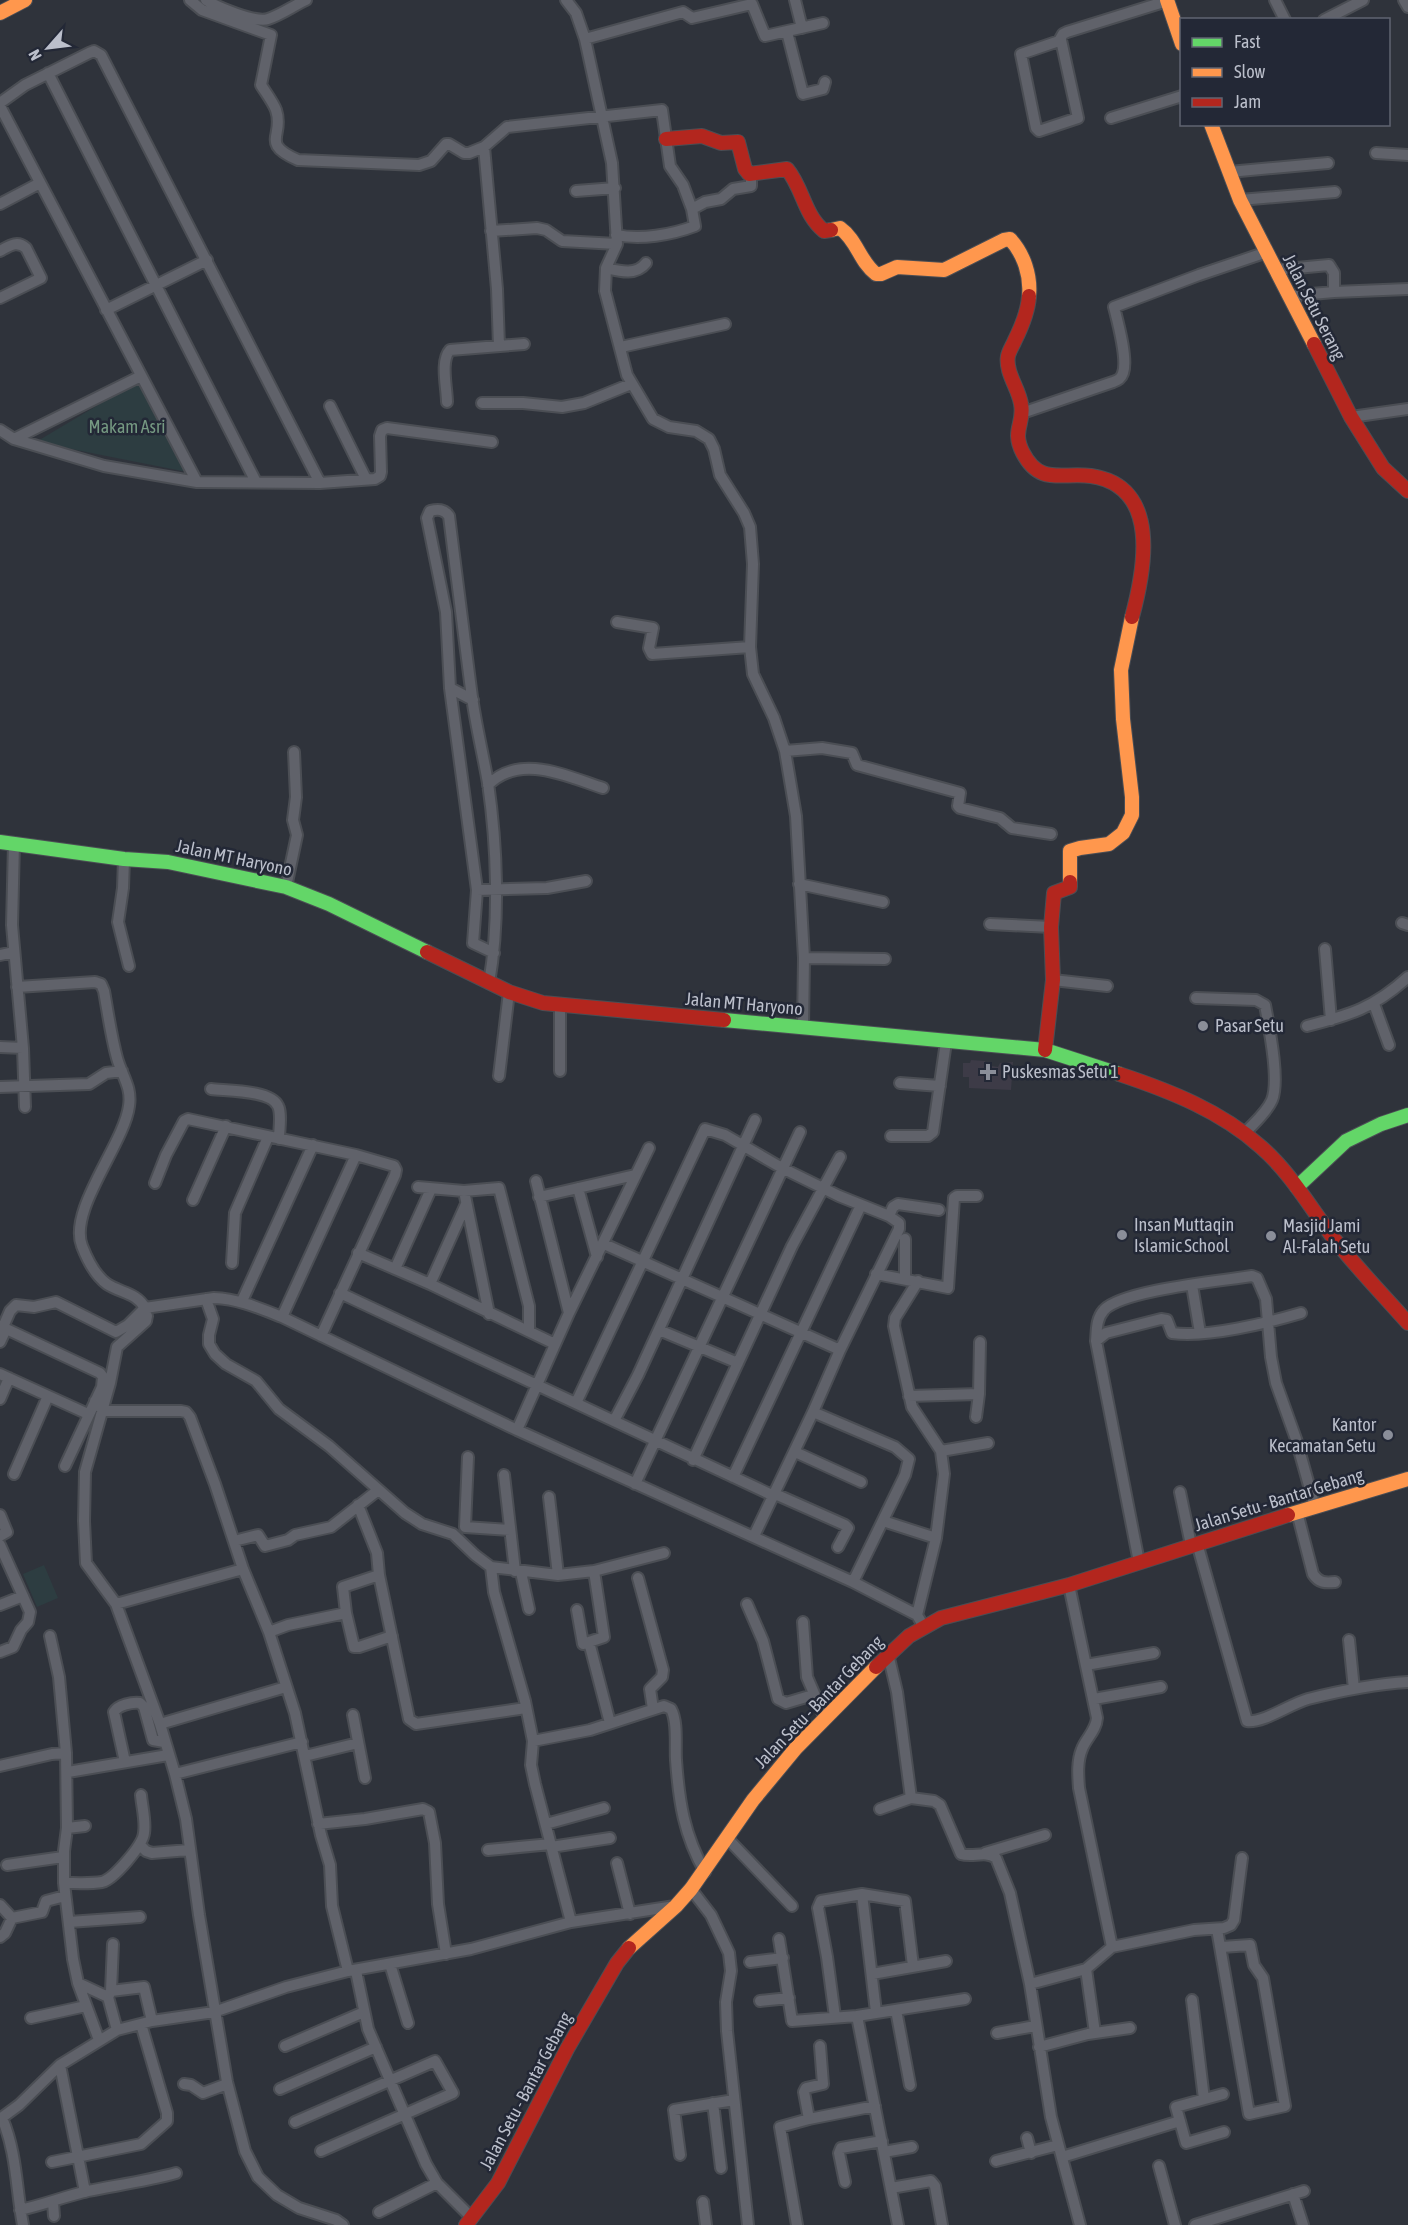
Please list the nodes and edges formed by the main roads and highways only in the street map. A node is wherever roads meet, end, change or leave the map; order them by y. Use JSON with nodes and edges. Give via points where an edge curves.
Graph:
{"nodes":[{"id":1,"x":25,"y":0,"type":"edge"},
{"id":2,"x":1167,"y":0,"type":"edge"},
{"id":3,"x":0,"y":13,"type":"edge"},
{"id":4,"x":1180,"y":38,"type":"edge"},
{"id":5,"x":1212,"y":126,"type":"edge"},
{"id":6,"x":666,"y":139,"type":"road end"},
{"id":7,"x":1408,"y":491,"type":"edge"},
{"id":8,"x":7,"y":842,"type":"edge"},
{"id":9,"x":1045,"y":1050,"type":"junction"},
{"id":10,"x":1405,"y":1118,"type":"edge"},
{"id":11,"x":1297,"y":1187,"type":"junction"},
{"id":12,"x":1408,"y":1323,"type":"edge"},
{"id":13,"x":1408,"y":1479,"type":"edge"},
{"id":14,"x":469,"y":2222,"type":"edge"}],
"edges":[{"from":1,"to":3,"type":"main road"},
{"from":2,"to":4,"type":"main road"},
{"from":5,"to":7,"type":"main road","name":"Jalan Setu Serang","via":[[1240,200],[1351,417],[1383,468]]},
{"from":6,"to":9,"type":"main road","via":[[702,136],[721,143],[738,142],[747,172],[789,170],[814,222],[824,231],[840,228],[850,233],[872,273],[881,274],[897,267],[944,270],[1010,239],[1024,261],[1031,291],[1007,365],[1022,407],[1017,429],[1025,458],[1048,476],[1096,477],[1126,493],[1137,507],[1144,544],[1144,575],[1121,670],[1132,816],[1113,843],[1070,851],[1070,885],[1054,893],[1053,980]]},
{"from":8,"to":9,"type":"main road","name":"Jalan MT Haryono","via":[[168,862],[286,887],[526,999]]},
{"from":9,"to":11,"type":"main road","name":"Jalan MT Haryono","via":[[1167,1090],[1216,1114],[1245,1133]]},
{"from":10,"to":11,"type":"main road","via":[[1381,1124],[1346,1141]]},
{"from":11,"to":12,"type":"main road","name":"Jalan MT Haryono","via":[[1336,1241]]},
{"from":13,"to":14,"type":"main road","name":"Jalan Setu - Bantar Gebang","via":[[1070,1585],[921,1621],[773,1774],[691,1889],[616,1963],[498,2183]]}]}
